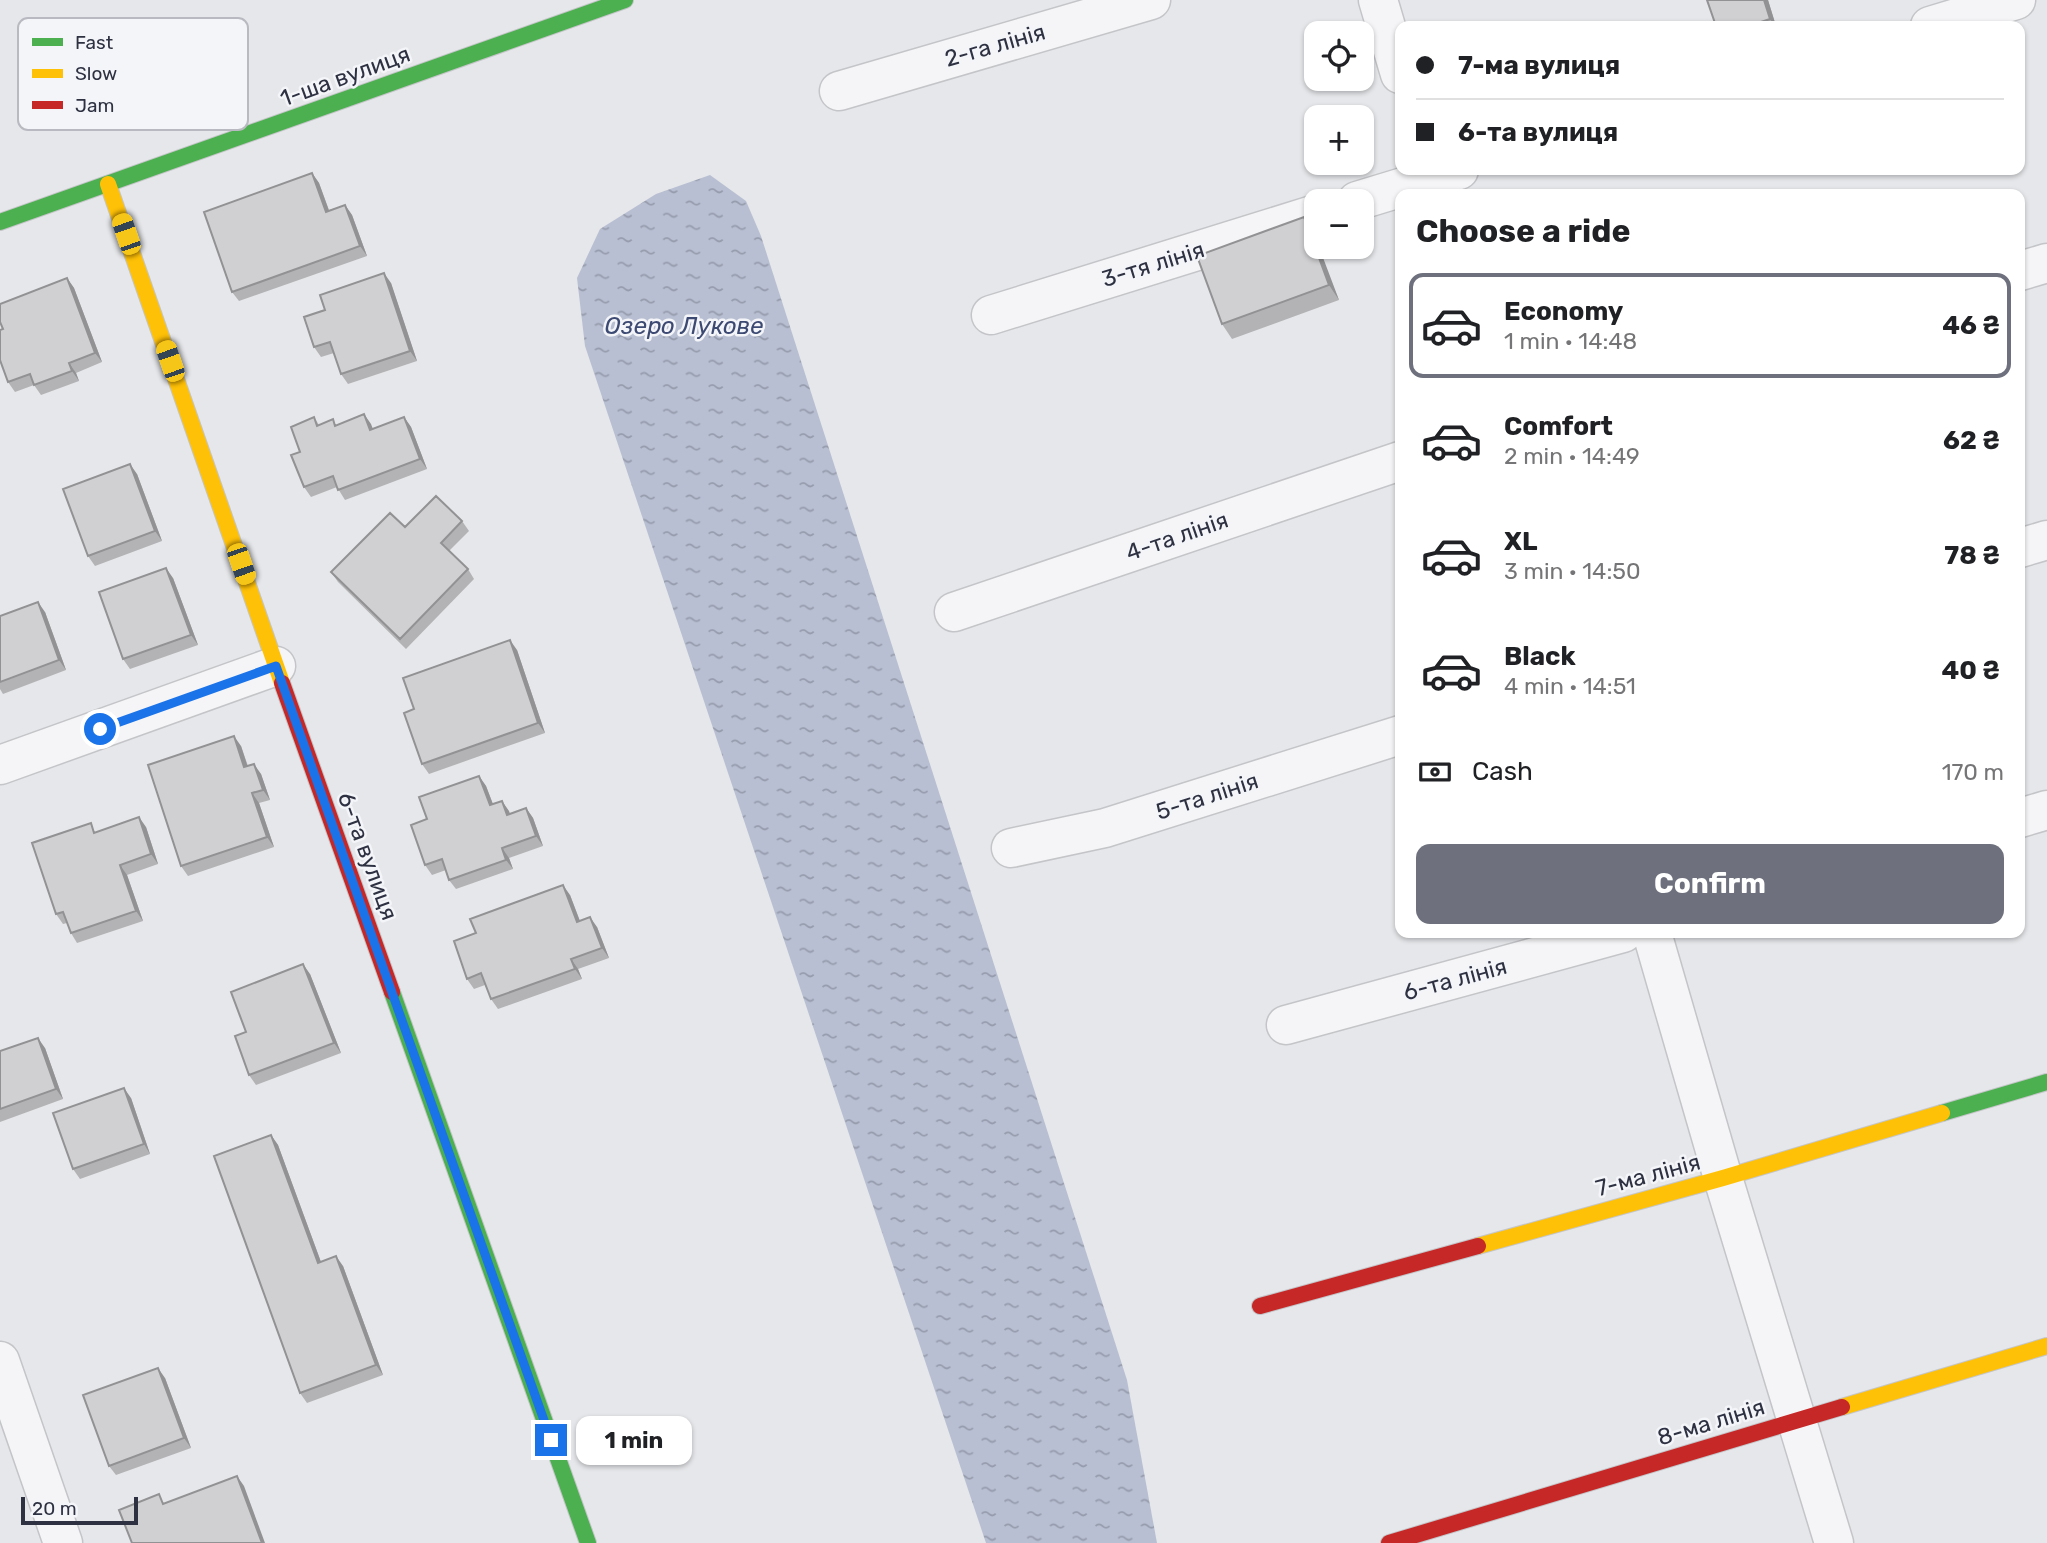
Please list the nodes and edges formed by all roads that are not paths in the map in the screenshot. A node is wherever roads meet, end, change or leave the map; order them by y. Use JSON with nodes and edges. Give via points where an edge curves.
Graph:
{"nodes":[{"id":1,"x":625,"y":0,"type":"edge"},
{"id":2,"x":1151,"y":0,"type":"edge"},
{"id":3,"x":1378,"y":0,"type":"edge"},
{"id":4,"x":2016,"y":0,"type":"edge"},
{"id":5,"x":1947,"y":21,"type":"edge"},
{"id":6,"x":1395,"y":57,"type":"edge"},
{"id":7,"x":839,"y":91,"type":"dead end"},
{"id":8,"x":1438,"y":178,"type":"edge"},
{"id":9,"x":108,"y":184,"type":"junction"},
{"id":10,"x":1399,"y":189,"type":"edge"},
{"id":11,"x":1395,"y":190,"type":"edge"},
{"id":12,"x":1374,"y":196,"type":"edge"},
{"id":13,"x":1304,"y":218,"type":"edge"},
{"id":14,"x":0,"y":222,"type":"edge"},
{"id":15,"x":2047,"y":262,"type":"edge"},
{"id":16,"x":2025,"y":269,"type":"edge"},
{"id":17,"x":990,"y":315,"type":"dead end"},
{"id":18,"x":1395,"y":463,"type":"edge"},
{"id":19,"x":2047,"y":540,"type":"edge"},
{"id":20,"x":2025,"y":547,"type":"edge"},
{"id":21,"x":954,"y":612,"type":"dead end"},
{"id":22,"x":276,"y":666,"type":"junction"},
{"id":23,"x":1395,"y":737,"type":"edge"},
{"id":24,"x":0,"y":765,"type":"edge"},
{"id":25,"x":2047,"y":810,"type":"edge"},
{"id":26,"x":2025,"y":817,"type":"edge"},
{"id":27,"x":1011,"y":848,"type":"dead end"},
{"id":28,"x":1605,"y":938,"type":"edge"},
{"id":29,"x":1653,"y":938,"type":"edge"},
{"id":30,"x":1286,"y":1025,"type":"dead end"},
{"id":31,"x":2047,"y":1082,"type":"edge"},
{"id":32,"x":1723,"y":1178,"type":"junction"},
{"id":33,"x":1260,"y":1306,"type":"dead end"},
{"id":34,"x":2047,"y":1346,"type":"edge"},
{"id":35,"x":0,"y":1361,"type":"edge"},
{"id":36,"x":1797,"y":1420,"type":"junction"},
{"id":37,"x":63,"y":1543,"type":"edge"},
{"id":38,"x":588,"y":1543,"type":"edge"},
{"id":39,"x":1389,"y":1543,"type":"edge"},
{"id":40,"x":1834,"y":1543,"type":"edge"}],
"edges":[{"from":1,"to":9,"type":"street","name":"1-ша вулиця"},
{"from":2,"to":7,"type":"street","name":"2-га лінія"},
{"from":3,"to":6,"type":"street"},
{"from":4,"to":5,"type":"street"},
{"from":8,"to":10,"type":"street"},
{"from":9,"to":14,"type":"street","name":"1-ша вулиця"},
{"from":9,"to":22,"type":"street","name":"6-та вулиця"},
{"from":11,"to":12,"type":"street"},
{"from":13,"to":17,"type":"street","name":"3-тя лінія"},
{"from":15,"to":16,"type":"street"},
{"from":18,"to":21,"type":"street","name":"4-та лінія"},
{"from":19,"to":20,"type":"street"},
{"from":22,"to":24,"type":"street"},
{"from":22,"to":38,"type":"street","name":"6-та вулиця"},
{"from":23,"to":27,"type":"street","name":"5-та лінія","via":[[1105,828]]},
{"from":25,"to":26,"type":"street"},
{"from":28,"to":30,"type":"street","name":"6-та лінія"},
{"from":29,"to":32,"type":"street"},
{"from":31,"to":32,"type":"street","name":"7-ма лінія"},
{"from":32,"to":33,"type":"street","name":"7-ма лінія"},
{"from":32,"to":36,"type":"street"},
{"from":34,"to":36,"type":"street","name":"8-ма лінія"},
{"from":35,"to":37,"type":"street"},
{"from":36,"to":39,"type":"street","name":"8-ма лінія"},
{"from":36,"to":40,"type":"street"}]}
